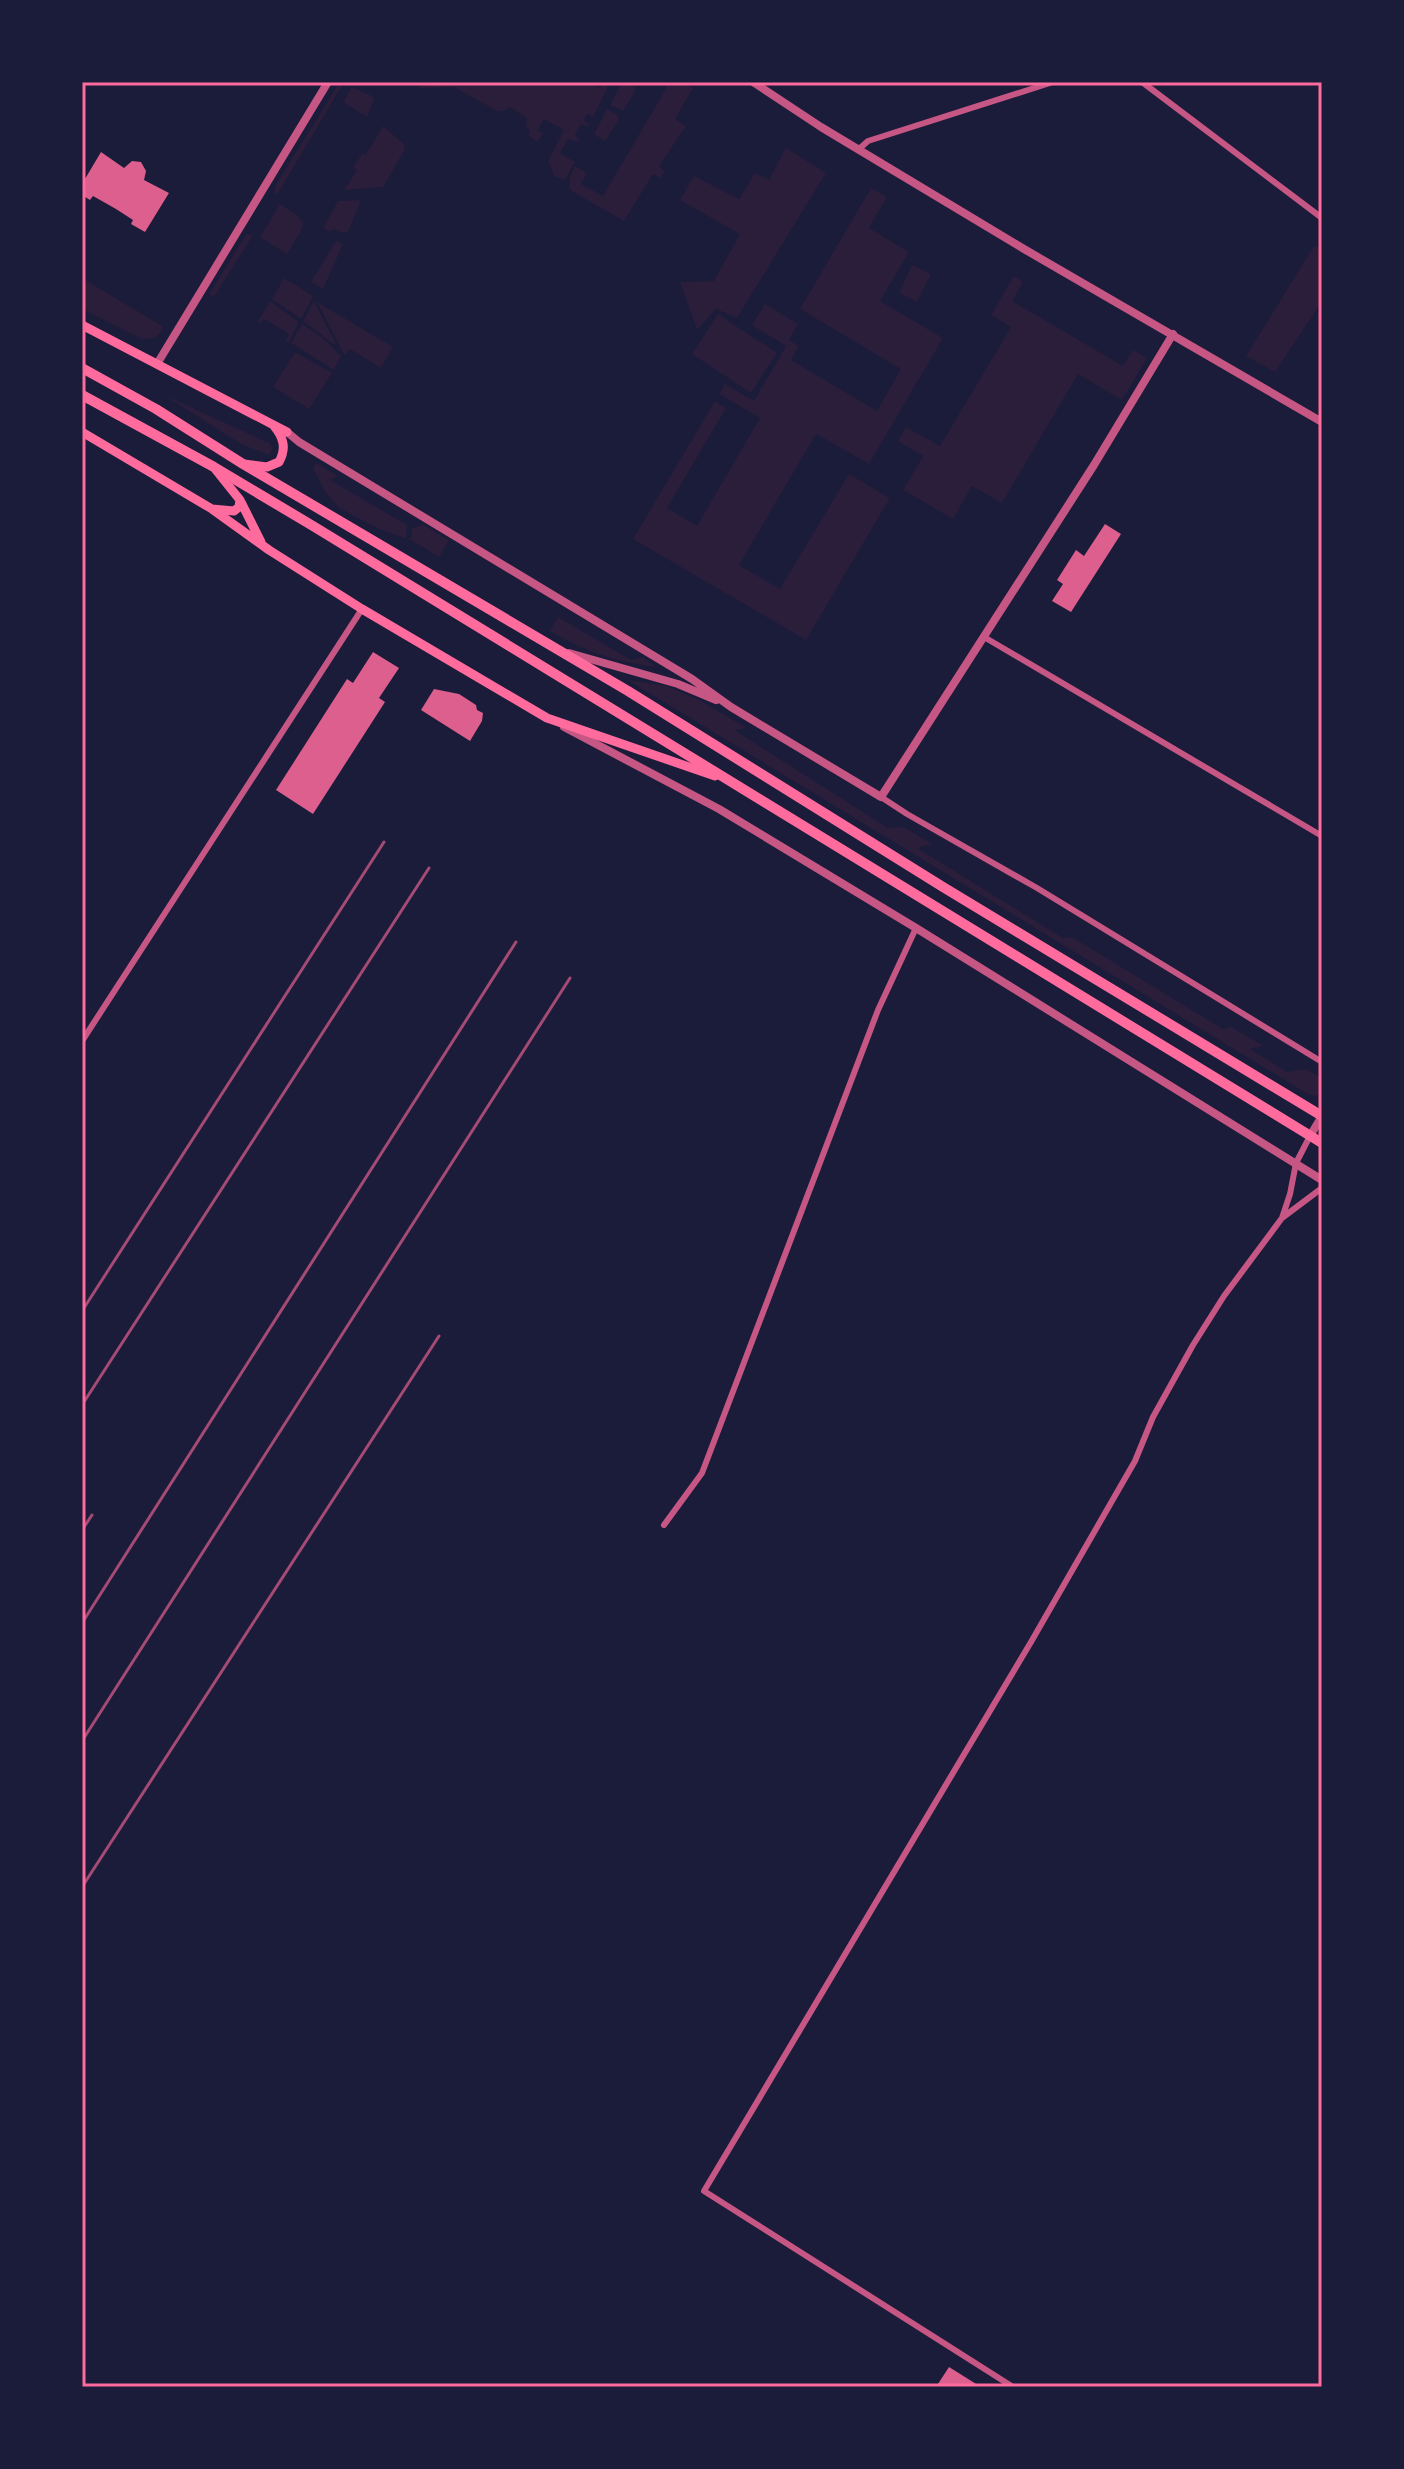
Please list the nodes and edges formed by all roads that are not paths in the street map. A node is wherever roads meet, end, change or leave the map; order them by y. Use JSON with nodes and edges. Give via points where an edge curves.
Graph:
{"nodes":[{"id":1,"x":328,"y":82,"type":"edge"},
{"id":2,"x":753,"y":82,"type":"edge"},
{"id":3,"x":1053,"y":82,"type":"edge"},
{"id":4,"x":1142,"y":82,"type":"edge"},
{"id":5,"x":859,"y":149,"type":"junction"},
{"id":6,"x":1322,"y":218,"type":"edge"},
{"id":7,"x":82,"y":325,"type":"edge"},
{"id":8,"x":1173,"y":334,"type":"junction"},
{"id":9,"x":157,"y":364,"type":"junction"},
{"id":10,"x":82,"y":368,"type":"edge"},
{"id":11,"x":82,"y":395,"type":"edge"},
{"id":12,"x":1322,"y":422,"type":"edge"},
{"id":13,"x":271,"y":423,"type":"junction"},
{"id":14,"x":82,"y":432,"type":"edge"},
{"id":15,"x":287,"y":432,"type":"joint"},
{"id":16,"x":243,"y":464,"type":"junction"},
{"id":17,"x":214,"y":467,"type":"junction"},
{"id":18,"x":240,"y":500,"type":"junction"},
{"id":19,"x":212,"y":509,"type":"junction"},
{"id":20,"x":269,"y":550,"type":"junction"},
{"id":21,"x":362,"y":609,"type":"junction"},
{"id":22,"x":984,"y":637,"type":"junction"},
{"id":23,"x":556,"y":648,"type":"junction"},
{"id":24,"x":731,"y":707,"type":"junction"},
{"id":25,"x":547,"y":718,"type":"junction"},
{"id":26,"x":725,"y":779,"type":"junction"},
{"id":27,"x":881,"y":797,"type":"junction"},
{"id":28,"x":1322,"y":836,"type":"edge"},
{"id":29,"x":916,"y":928,"type":"junction"},
{"id":30,"x":82,"y":1041,"type":"edge"},
{"id":31,"x":1322,"y":1062,"type":"edge"},
{"id":32,"x":1322,"y":1116,"type":"edge"},
{"id":33,"x":1310,"y":1136,"type":"junction"},
{"id":34,"x":1322,"y":1143,"type":"edge"},
{"id":35,"x":1296,"y":1163,"type":"junction"},
{"id":36,"x":1322,"y":1180,"type":"edge"},
{"id":37,"x":1322,"y":1188,"type":"edge"},
{"id":38,"x":1282,"y":1218,"type":"junction"},
{"id":39,"x":664,"y":1525,"type":"dead end"},
{"id":40,"x":1013,"y":2387,"type":"edge"}],
"edges":[{"from":1,"to":9,"type":"street"},
{"from":2,"to":5,"type":"street"},
{"from":3,"to":5,"type":"street","via":[[868,141]]},
{"from":4,"to":6,"type":"street"},
{"from":5,"to":8,"type":"street"},
{"from":7,"to":9,"type":"main road"},
{"from":8,"to":12,"type":"street"},
{"from":8,"to":22,"type":"street"},
{"from":9,"to":13,"type":"main road"},
{"from":10,"to":16,"type":"main road"},
{"from":11,"to":17,"type":"main road"},
{"from":13,"to":15,"type":"main road"},
{"from":13,"to":16,"type":"main road","via":[[285,449],[279,462],[267,467]]},
{"from":14,"to":19,"type":"main road"},
{"from":15,"to":24,"type":"street"},
{"from":16,"to":23,"type":"main road"},
{"from":17,"to":18,"type":"main road"},
{"from":17,"to":26,"type":"main road"},
{"from":18,"to":19,"type":"main road","via":[[234,511]]},
{"from":18,"to":20,"type":"main road"},
{"from":19,"to":20,"type":"main road"},
{"from":20,"to":21,"type":"main road"},
{"from":21,"to":25,"type":"main road"},
{"from":21,"to":30,"type":"street"},
{"from":22,"to":27,"type":"street"},
{"from":22,"to":28,"type":"street"},
{"from":23,"to":24,"type":"street","via":[[678,684]]},
{"from":23,"to":32,"type":"main road"},
{"from":24,"to":27,"type":"street"},
{"from":25,"to":26,"type":"main road"},
{"from":25,"to":29,"type":"street","via":[[719,809]]},
{"from":26,"to":33,"type":"main road"},
{"from":27,"to":31,"type":"street"},
{"from":29,"to":35,"type":"street"},
{"from":29,"to":39,"type":"street","via":[[878,1010],[702,1473]]},
{"from":32,"to":33,"type":"street"},
{"from":33,"to":34,"type":"main road"},
{"from":33,"to":35,"type":"street"},
{"from":35,"to":36,"type":"street"},
{"from":35,"to":38,"type":"street"},
{"from":37,"to":38,"type":"street"},
{"from":38,"to":40,"type":"street","via":[[1193,1345],[1135,1461],[1046,1616],[704,2191]]}]}
